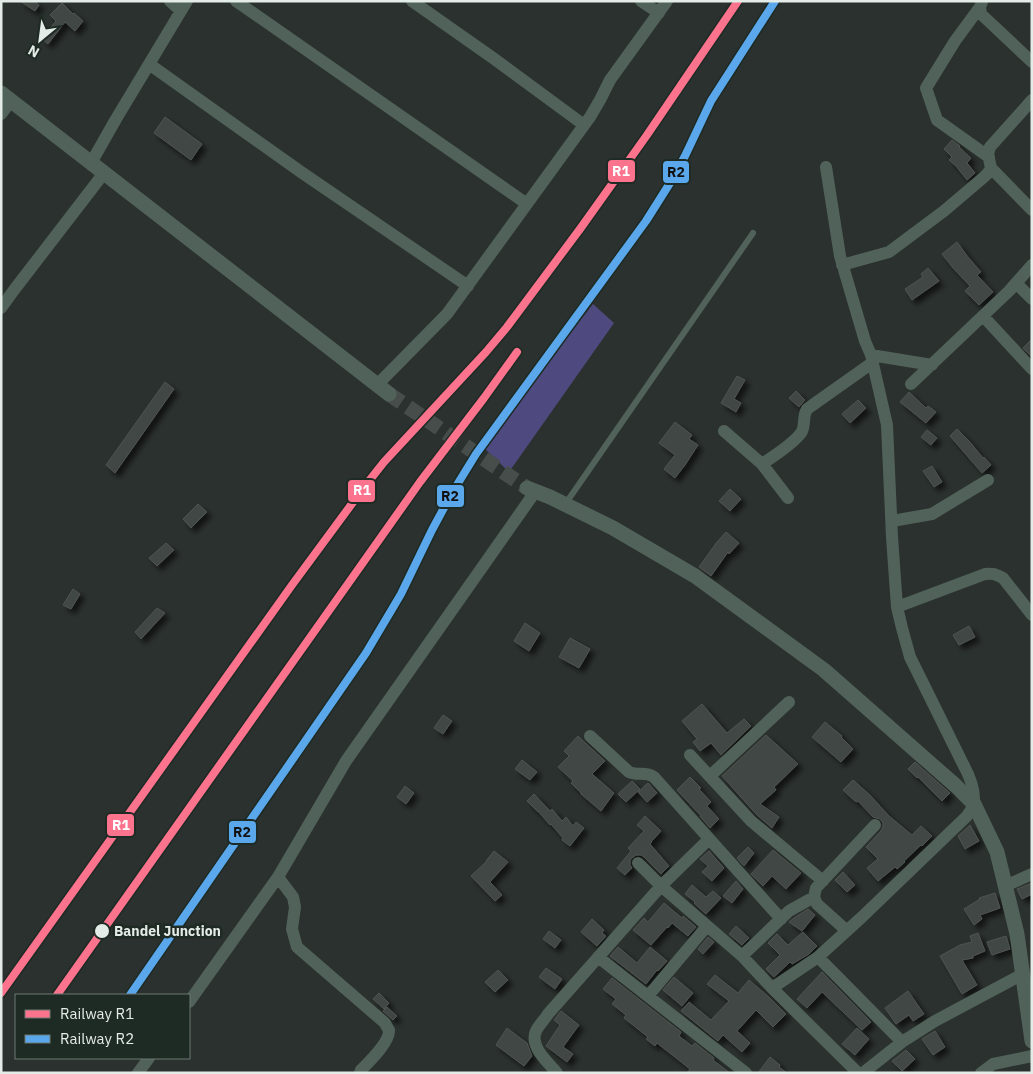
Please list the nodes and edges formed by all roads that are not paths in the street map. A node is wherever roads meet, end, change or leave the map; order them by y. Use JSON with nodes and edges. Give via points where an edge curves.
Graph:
{"nodes":[{"id":1,"x":170,"y":1,"type":"edge"},
{"id":2,"x":236,"y":1,"type":"edge"},
{"id":3,"x":412,"y":1,"type":"edge"},
{"id":4,"x":641,"y":1,"type":"edge"},
{"id":5,"x":667,"y":1,"type":"edge"},
{"id":6,"x":981,"y":4,"type":"edge"},
{"id":7,"x":184,"y":6,"type":"edge"},
{"id":8,"x":659,"y":13,"type":"junction"},
{"id":9,"x":1032,"y":62,"type":"edge"},
{"id":10,"x":149,"y":64,"type":"junction"},
{"id":11,"x":6,"y":97,"type":"edge"},
{"id":12,"x":1032,"y":100,"type":"edge"},
{"id":13,"x":1,"y":114,"type":"edge"},
{"id":14,"x":584,"y":125,"type":"junction"},
{"id":15,"x":92,"y":163,"type":"junction"},
{"id":16,"x":990,"y":163,"type":"junction"},
{"id":17,"x":826,"y":167,"type":"dead end"},
{"id":18,"x":104,"y":173,"type":"junction"},
{"id":19,"x":527,"y":204,"type":"junction"},
{"id":20,"x":1032,"y":210,"type":"edge"},
{"id":21,"x":753,"y":233,"type":"dead end"},
{"id":22,"x":842,"y":265,"type":"junction"},
{"id":23,"x":1032,"y":265,"type":"edge"},
{"id":24,"x":1016,"y":283,"type":"junction"},
{"id":25,"x":468,"y":286,"type":"junction"},
{"id":26,"x":1032,"y":299,"type":"edge"},
{"id":27,"x":1,"y":308,"type":"edge"},
{"id":28,"x":983,"y":316,"type":"junction"},
{"id":29,"x":872,"y":359,"type":"junction"},
{"id":30,"x":932,"y":365,"type":"junction"},
{"id":31,"x":1032,"y":369,"type":"edge"},
{"id":32,"x":911,"y":384,"type":"dead end"},
{"id":33,"x":383,"y":389,"type":"joint"},
{"id":34,"x":724,"y":431,"type":"dead end"},
{"id":35,"x":762,"y":464,"type":"junction"},
{"id":36,"x":988,"y":480,"type":"dead end"},
{"id":37,"x":531,"y":490,"type":"joint"},
{"id":38,"x":788,"y":498,"type":"dead end"},
{"id":39,"x":565,"y":504,"type":"junction"},
{"id":40,"x":892,"y":521,"type":"junction"},
{"id":41,"x":897,"y":607,"type":"junction"},
{"id":42,"x":1032,"y":615,"type":"edge"},
{"id":43,"x":789,"y":702,"type":"dead end"},
{"id":44,"x":590,"y":736,"type":"dead end"},
{"id":45,"x":690,"y":755,"type":"dead end"},
{"id":46,"x":710,"y":776,"type":"junction"},
{"id":47,"x":974,"y":804,"type":"junction"},
{"id":48,"x":875,"y":825,"type":"dead end"},
{"id":49,"x":709,"y":839,"type":"junction"},
{"id":50,"x":638,"y":863,"type":"dead end"},
{"id":51,"x":1032,"y":874,"type":"edge"},
{"id":52,"x":278,"y":877,"type":"junction"},
{"id":53,"x":823,"y":881,"type":"junction"},
{"id":54,"x":661,"y":886,"type":"junction"},
{"id":55,"x":1005,"y":886,"type":"junction"},
{"id":56,"x":814,"y":897,"type":"junction"},
{"id":57,"x":780,"y":919,"type":"junction"},
{"id":58,"x":707,"y":926,"type":"junction"},
{"id":59,"x":847,"y":931,"type":"junction"},
{"id":60,"x":742,"y":956,"type":"junction"},
{"id":61,"x":598,"y":957,"type":"junction"},
{"id":62,"x":818,"y":958,"type":"junction"},
{"id":63,"x":1022,"y":974,"type":"junction"},
{"id":64,"x":772,"y":988,"type":"junction"},
{"id":65,"x":648,"y":996,"type":"junction"},
{"id":66,"x":190,"y":1001,"type":"edge"},
{"id":67,"x":1031,"y":1031,"type":"edge"},
{"id":68,"x":902,"y":1042,"type":"junction"},
{"id":69,"x":1032,"y":1056,"type":"edge"},
{"id":70,"x":148,"y":1059,"type":"edge"},
{"id":71,"x":138,"y":1073,"type":"edge"},
{"id":72,"x":360,"y":1073,"type":"edge"},
{"id":73,"x":557,"y":1073,"type":"edge"},
{"id":74,"x":746,"y":1073,"type":"edge"},
{"id":75,"x":858,"y":1073,"type":"edge"},
{"id":76,"x":863,"y":1073,"type":"edge"},
{"id":77,"x":981,"y":1073,"type":"edge"}],
"edges":[{"from":1,"to":7,"type":"street"},
{"from":2,"to":19,"type":"street"},
{"from":3,"to":14,"type":"street"},
{"from":4,"to":8,"type":"street"},
{"from":5,"to":8,"type":"street"},
{"from":6,"to":9,"type":"street","via":[[981,14]]},
{"from":6,"to":16,"type":"street","via":[[926,88],[937,120]]},
{"from":7,"to":10,"type":"street"},
{"from":8,"to":14,"type":"street","via":[[610,80]]},
{"from":10,"to":15,"type":"street"},
{"from":10,"to":25,"type":"street"},
{"from":11,"to":13,"type":"street"},
{"from":11,"to":15,"type":"street"},
{"from":12,"to":16,"type":"street","via":[[990,148]]},
{"from":14,"to":19,"type":"street"},
{"from":15,"to":18,"type":"street"},
{"from":16,"to":20,"type":"street"},
{"from":16,"to":22,"type":"street","via":[[984,177],[889,252]]},
{"from":17,"to":22,"type":"street"},
{"from":18,"to":27,"type":"street"},
{"from":18,"to":33,"type":"street"},
{"from":19,"to":25,"type":"street"},
{"from":21,"to":39,"type":"lane"},
{"from":22,"to":29,"type":"street"},
{"from":23,"to":24,"type":"street"},
{"from":24,"to":26,"type":"street"},
{"from":24,"to":28,"type":"street"},
{"from":25,"to":33,"type":"street"},
{"from":28,"to":30,"type":"street"},
{"from":28,"to":31,"type":"street"},
{"from":29,"to":30,"type":"street"},
{"from":29,"to":35,"type":"street","via":[[807,410],[801,434]]},
{"from":29,"to":40,"type":"street","via":[[887,425]]},
{"from":30,"to":32,"type":"street"},
{"from":34,"to":35,"type":"street"},
{"from":35,"to":38,"type":"street"},
{"from":36,"to":40,"type":"street","via":[[932,514]]},
{"from":37,"to":39,"type":"street"},
{"from":37,"to":52,"type":"street","via":[[346,761]]},
{"from":39,"to":47,"type":"street","via":[[614,528],[695,576],[824,670]]},
{"from":40,"to":41,"type":"street"},
{"from":41,"to":42,"type":"street","via":[[992,573],[1003,578]]},
{"from":41,"to":47,"type":"street","via":[[910,658],[969,774]]},
{"from":43,"to":46,"type":"street"},
{"from":44,"to":49,"type":"street","via":[[629,772],[654,777]]},
{"from":45,"to":46,"type":"street"},
{"from":46,"to":53,"type":"street","via":[[751,821]]},
{"from":47,"to":55,"type":"street","via":[[997,852]]},
{"from":47,"to":59,"type":"street","via":[[967,816]]},
{"from":48,"to":53,"type":"street"},
{"from":49,"to":54,"type":"street"},
{"from":49,"to":57,"type":"street"},
{"from":50,"to":54,"type":"street"},
{"from":51,"to":55,"type":"street"},
{"from":52,"to":66,"type":"street"},
{"from":52,"to":72,"type":"street","via":[[293,897],[292,929],[297,947],[385,1023],[389,1030],[385,1043]]},
{"from":53,"to":56,"type":"street","via":[[816,888]]},
{"from":54,"to":58,"type":"street"},
{"from":54,"to":61,"type":"street"},
{"from":55,"to":63,"type":"street","via":[[1017,934]]},
{"from":56,"to":57,"type":"street"},
{"from":56,"to":59,"type":"street","via":[[817,904]]},
{"from":57,"to":60,"type":"street"},
{"from":58,"to":60,"type":"street"},
{"from":58,"to":65,"type":"street"},
{"from":59,"to":62,"type":"street"},
{"from":60,"to":64,"type":"street"},
{"from":61,"to":65,"type":"street"},
{"from":61,"to":73,"type":"street","via":[[536,1031],[534,1041],[537,1049]]},
{"from":62,"to":64,"type":"street"},
{"from":62,"to":68,"type":"street"},
{"from":63,"to":67,"type":"street"},
{"from":63,"to":68,"type":"street"},
{"from":64,"to":75,"type":"street"},
{"from":65,"to":74,"type":"street"},
{"from":68,"to":76,"type":"street"},
{"from":69,"to":77,"type":"street","via":[[993,1064]]},
{"from":70,"to":71,"type":"street"}]}
